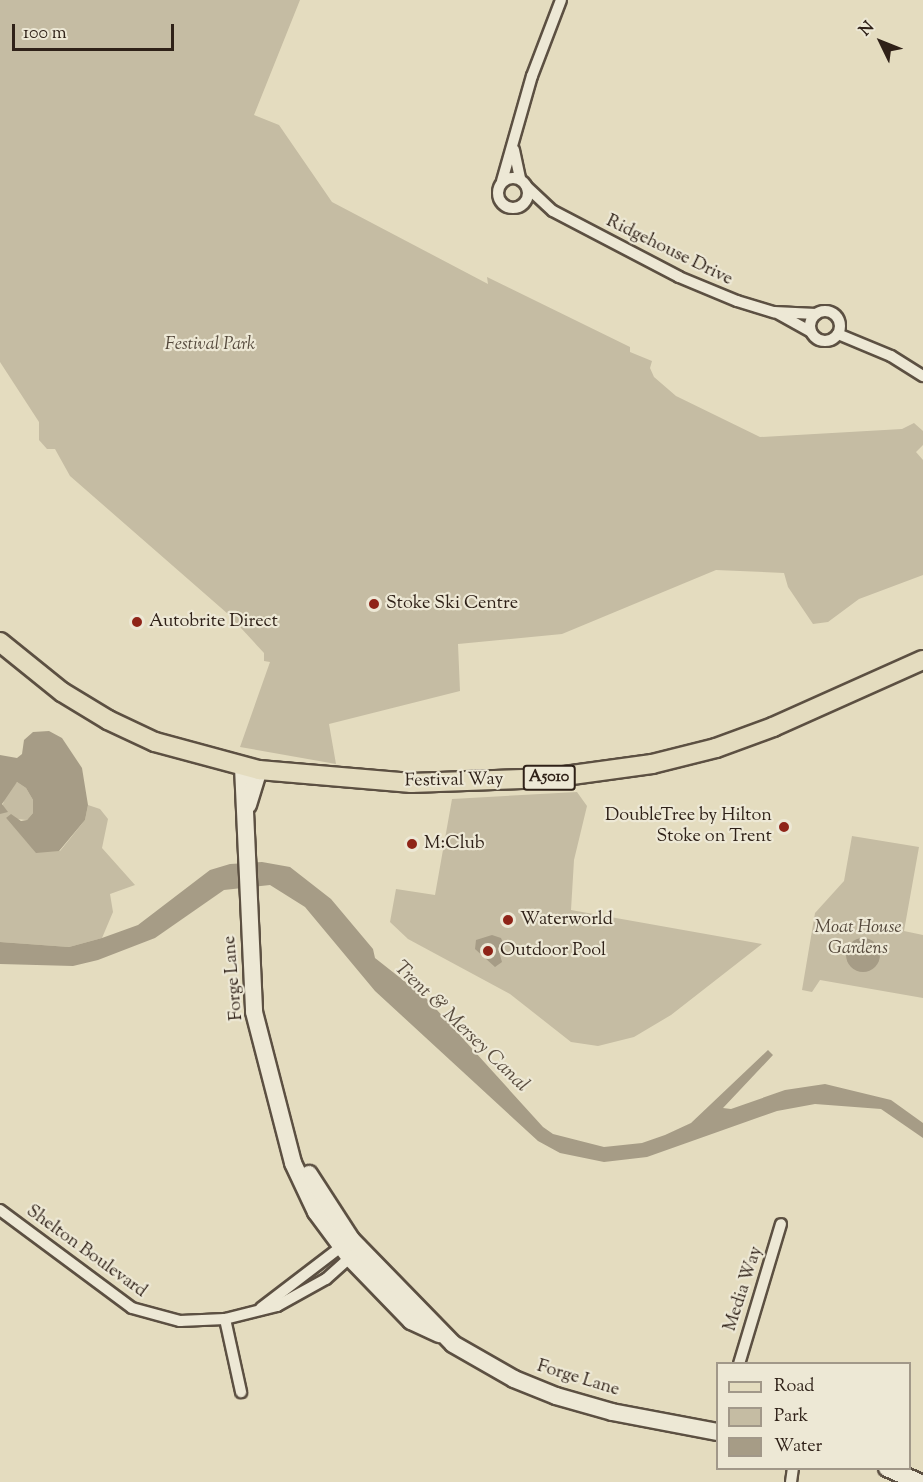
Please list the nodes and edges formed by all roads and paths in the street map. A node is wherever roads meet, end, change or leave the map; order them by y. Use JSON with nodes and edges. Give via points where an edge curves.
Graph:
{"nodes":[{"id":1,"x":561,"y":0,"type":"edge"},
{"id":2,"x":514,"y":146,"type":"junction"},
{"id":3,"x":502,"y":182,"type":"junction"},
{"id":4,"x":523,"y":183,"type":"junction"},
{"id":5,"x":522,"y":205,"type":"junction"},
{"id":6,"x":553,"y":211,"type":"junction"},
{"id":7,"x":774,"y":312,"type":"junction"},
{"id":8,"x":816,"y":314,"type":"junction"},
{"id":9,"x":811,"y":332,"type":"junction"},
{"id":10,"x":838,"y":334,"type":"junction"},
{"id":11,"x":923,"y":376,"type":"edge"},
{"id":12,"x":0,"y":642,"type":"edge"},
{"id":13,"x":923,"y":660,"type":"edge"},
{"id":14,"x":251,"y":768,"type":"junction"},
{"id":15,"x":0,"y":1210,"type":"edge"},
{"id":16,"x":781,"y":1224,"type":"dead end"},
{"id":17,"x":351,"y":1248,"type":"junction"},
{"id":18,"x":225,"y":1319,"type":"junction"},
{"id":19,"x":740,"y":1362,"type":"edge"},
{"id":20,"x":241,"y":1392,"type":"dead end"},
{"id":21,"x":716,"y":1432,"type":"edge"},
{"id":22,"x":892,"y":1470,"type":"edge"},
{"id":23,"x":919,"y":1482,"type":"edge"}],
"edges":[{"from":1,"to":2,"type":"street","via":[[532,76]]},
{"from":2,"to":3,"type":"street"},
{"from":2,"to":4,"type":"street"},
{"from":3,"to":4,"type":"street"},
{"from":3,"to":5,"type":"street","via":[[497,194],[501,203],[508,208]]},
{"from":4,"to":5,"type":"street","via":[[528,197]]},
{"from":4,"to":6,"type":"street","name":"Ridgehouse Drive"},
{"from":5,"to":6,"type":"street","name":"Ridgehouse Drive"},
{"from":6,"to":7,"type":"street","name":"Ridgehouse Drive","via":[[678,277]]},
{"from":7,"to":8,"type":"street","name":"Ridgehouse Drive"},
{"from":7,"to":9,"type":"street","name":"Ridgehouse Drive"},
{"from":8,"to":9,"type":"street","via":[[809,324]]},
{"from":8,"to":10,"type":"street","via":[[827,310],[835,315],[840,325]]},
{"from":9,"to":10,"type":"street","via":[[826,341]]},
{"from":10,"to":11,"type":"street","via":[[891,356]]},
{"from":12,"to":14,"type":"main road","name":"Festival Way","number":"A5010","via":[[62,692],[134,734]]},
{"from":13,"to":14,"type":"main road","name":"Festival Way","number":"A5010","via":[[773,727],[716,748],[640,766],[550,778],[411,783]]},
{"from":14,"to":17,"type":"street","name":"Forge Lane","via":[[248,898],[254,1012],[290,1143]]},
{"from":15,"to":18,"type":"street","name":"Shelton Boulevard","via":[[132,1308],[180,1321]]},
{"from":16,"to":19,"type":"street","name":"Media Way"},
{"from":17,"to":18,"type":"street","name":"Shelton Boulevard","via":[[298,1294],[277,1306]]},
{"from":17,"to":21,"type":"street","name":"Forge Lane","via":[[439,1334],[514,1379],[612,1412]]},
{"from":18,"to":20,"type":"street"},
{"from":22,"to":23,"type":"street"}]}
